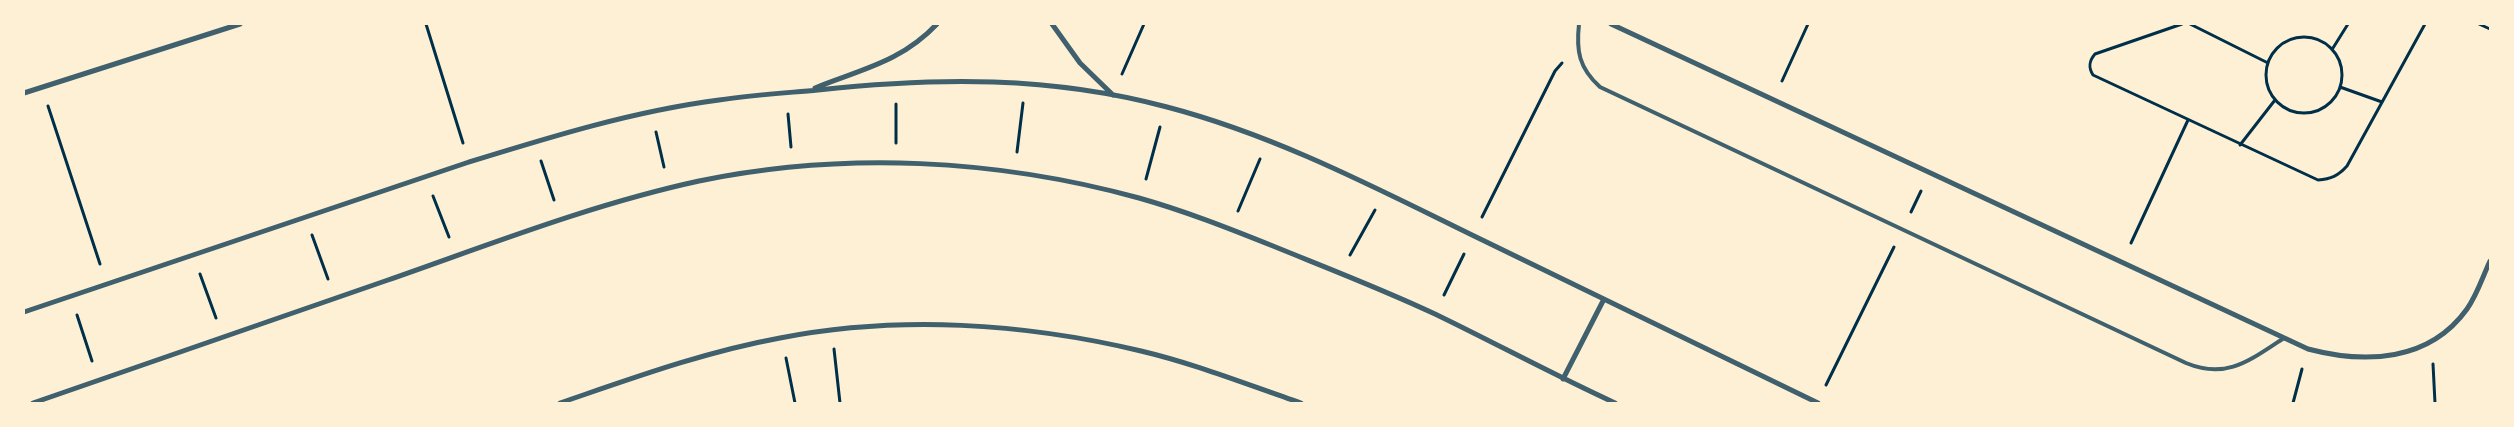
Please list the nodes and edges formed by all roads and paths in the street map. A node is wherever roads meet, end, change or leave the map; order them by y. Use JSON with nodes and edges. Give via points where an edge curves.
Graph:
{"nodes":[{"id":1,"x":240,"y":24,"type":"edge"},
{"id":2,"x":426,"y":24,"type":"edge"},
{"id":3,"x":937,"y":24,"type":"edge"},
{"id":4,"x":1052,"y":24,"type":"edge"},
{"id":5,"x":1144,"y":24,"type":"edge"},
{"id":6,"x":1579,"y":24,"type":"edge"},
{"id":7,"x":1611,"y":24,"type":"edge"},
{"id":8,"x":1808,"y":24,"type":"edge"},
{"id":9,"x":2182,"y":24,"type":"edge"},
{"id":10,"x":2190,"y":24,"type":"edge"},
{"id":11,"x":2348,"y":24,"type":"edge"},
{"id":12,"x":2425,"y":24,"type":"edge"},
{"id":13,"x":2479,"y":24,"type":"edge"},
{"id":14,"x":2490,"y":29,"type":"edge"},
{"id":15,"x":2333,"y":48,"type":"junction"},
{"id":16,"x":1578,"y":55,"type":"junction"},
{"id":17,"x":2268,"y":63,"type":"junction"},
{"id":18,"x":895,"y":82,"type":"junction"},
{"id":19,"x":1026,"y":83,"type":"junction"},
{"id":20,"x":42,"y":87,"type":"junction"},
{"id":21,"x":2340,"y":87,"type":"junction"},
{"id":22,"x":809,"y":91,"type":"junction"},
{"id":23,"x":24,"y":93,"type":"edge"},
{"id":24,"x":786,"y":93,"type":"junction"},
{"id":25,"x":1113,"y":95,"type":"junction"},
{"id":26,"x":1773,"y":100,"type":"junction"},
{"id":27,"x":2275,"y":100,"type":"junction"},
{"id":28,"x":2382,"y":102,"type":"junction"},
{"id":29,"x":1166,"y":106,"type":"junction"},
{"id":30,"x":652,"y":112,"type":"junction"},
{"id":31,"x":2188,"y":120,"type":"junction"},
{"id":32,"x":1268,"y":140,"type":"junction"},
{"id":33,"x":535,"y":142,"type":"junction"},
{"id":34,"x":2240,"y":144,"type":"junction"},
{"id":35,"x":469,"y":162,"type":"junction"},
{"id":36,"x":897,"y":163,"type":"junction"},
{"id":37,"x":794,"y":168,"type":"junction"},
{"id":38,"x":1015,"y":172,"type":"junction"},
{"id":39,"x":1931,"y":173,"type":"junction"},
{"id":40,"x":426,"y":177,"type":"junction"},
{"id":41,"x":669,"y":188,"type":"junction"},
{"id":42,"x":1385,"y":192,"type":"junction"},
{"id":43,"x":1141,"y":199,"type":"junction"},
{"id":44,"x":306,"y":217,"type":"junction"},
{"id":45,"x":561,"y":220,"type":"junction"},
{"id":46,"x":1231,"y":229,"type":"junction"},
{"id":47,"x":1902,"y":229,"type":"junction"},
{"id":48,"x":1473,"y":235,"type":"junction"},
{"id":49,"x":193,"y":255,"type":"junction"},
{"id":50,"x":456,"y":256,"type":"junction"},
{"id":51,"x":2490,"y":261,"type":"edge"},
{"id":52,"x":2122,"y":262,"type":"junction"},
{"id":53,"x":1340,"y":273,"type":"junction"},
{"id":54,"x":106,"y":284,"type":"junction"},
{"id":55,"x":70,"y":296,"type":"junction"},
{"id":56,"x":334,"y":298,"type":"junction"},
{"id":57,"x":1604,"y":299,"type":"junction"},
{"id":58,"x":24,"y":312,"type":"edge"},
{"id":59,"x":1434,"y":314,"type":"junction"},
{"id":60,"x":832,"y":331,"type":"junction"},
{"id":61,"x":223,"y":337,"type":"junction"},
{"id":62,"x":781,"y":338,"type":"junction"},
{"id":63,"x":2284,"y":338,"type":"junction"},
{"id":64,"x":2432,"y":342,"type":"junction"},
{"id":65,"x":2308,"y":349,"type":"junction"},
{"id":66,"x":1563,"y":379,"type":"junction"},
{"id":67,"x":99,"y":380,"type":"junction"},
{"id":68,"x":33,"y":403,"type":"edge"},
{"id":69,"x":560,"y":403,"type":"edge"},
{"id":70,"x":795,"y":403,"type":"edge"},
{"id":71,"x":840,"y":403,"type":"edge"},
{"id":72,"x":1301,"y":403,"type":"edge"},
{"id":73,"x":1615,"y":403,"type":"edge"},
{"id":74,"x":1818,"y":403,"type":"edge"},
{"id":75,"x":2293,"y":403,"type":"edge"},
{"id":76,"x":2435,"y":403,"type":"edge"}],
"edges":[{"from":1,"to":20,"type":"street"},
{"from":2,"to":35,"type":"path"},
{"from":3,"to":22,"type":"street","via":[[922,40],[889,61]]},
{"from":4,"to":25,"type":"street","via":[[1080,63]]},
{"from":5,"to":25,"type":"path"},
{"from":6,"to":16,"type":"lane"},
{"from":7,"to":26,"type":"street"},
{"from":8,"to":26,"type":"path"},
{"from":9,"to":31,"type":"path","via":[[2095,54],[2089,64],[2093,75]]},
{"from":10,"to":17,"type":"path"},
{"from":11,"to":15,"type":"path"},
{"from":12,"to":28,"type":"path"},
{"from":13,"to":14,"type":"path"},
{"from":15,"to":17,"type":"path","via":[[2310,37],[2296,37],[2274,51]]},
{"from":15,"to":21,"type":"path","via":[[2340,61]]},
{"from":16,"to":47,"type":"lane","via":[[1583,68],[1600,87]]},
{"from":16,"to":48,"type":"path","via":[[1555,71]]},
{"from":17,"to":27,"type":"path","via":[[2266,76]]},
{"from":18,"to":19,"type":"street"},
{"from":18,"to":22,"type":"street"},
{"from":18,"to":36,"type":"path"},
{"from":19,"to":25,"type":"street"},
{"from":19,"to":38,"type":"path"},
{"from":20,"to":23,"type":"street"},
{"from":20,"to":54,"type":"path"},
{"from":21,"to":27,"type":"path","via":[[2324,108],[2311,112],[2298,113],[2286,109]]},
{"from":21,"to":28,"type":"path"},
{"from":22,"to":24,"type":"street"},
{"from":24,"to":30,"type":"street","via":[[718,100]]},
{"from":24,"to":37,"type":"path"},
{"from":25,"to":29,"type":"street"},
{"from":26,"to":39,"type":"street"},
{"from":27,"to":34,"type":"path"},
{"from":28,"to":34,"type":"path","via":[[2347,166],[2339,175],[2329,179],[2308,177]]},
{"from":29,"to":32,"type":"street"},
{"from":29,"to":43,"type":"path"},
{"from":30,"to":33,"type":"street"},
{"from":30,"to":41,"type":"path"},
{"from":31,"to":34,"type":"path"},
{"from":31,"to":52,"type":"path"},
{"from":32,"to":42,"type":"street"},
{"from":32,"to":46,"type":"path"},
{"from":33,"to":35,"type":"street"},
{"from":33,"to":45,"type":"path"},
{"from":35,"to":40,"type":"street"},
{"from":36,"to":37,"type":"street"},
{"from":36,"to":38,"type":"street"},
{"from":37,"to":41,"type":"street"},
{"from":38,"to":43,"type":"street"},
{"from":39,"to":47,"type":"path"},
{"from":39,"to":52,"type":"street"},
{"from":40,"to":44,"type":"street"},
{"from":40,"to":50,"type":"path"},
{"from":41,"to":45,"type":"street"},
{"from":42,"to":48,"type":"street"},
{"from":42,"to":53,"type":"path"},
{"from":43,"to":46,"type":"street"},
{"from":44,"to":49,"type":"street"},
{"from":44,"to":56,"type":"path"},
{"from":45,"to":50,"type":"street"},
{"from":46,"to":53,"type":"street"},
{"from":47,"to":63,"type":"lane","via":[[2200,369],[2233,368]]},
{"from":47,"to":74,"type":"path"},
{"from":48,"to":57,"type":"street"},
{"from":48,"to":59,"type":"path"},
{"from":49,"to":54,"type":"street"},
{"from":49,"to":61,"type":"path"},
{"from":50,"to":56,"type":"street"},
{"from":51,"to":64,"type":"street","via":[[2468,308]]},
{"from":52,"to":63,"type":"street"},
{"from":53,"to":59,"type":"street"},
{"from":54,"to":55,"type":"street"},
{"from":55,"to":58,"type":"street"},
{"from":55,"to":67,"type":"path"},
{"from":56,"to":61,"type":"street"},
{"from":57,"to":66,"type":"street"},
{"from":57,"to":74,"type":"street"},
{"from":59,"to":66,"type":"street"},
{"from":60,"to":62,"type":"street"},
{"from":60,"to":71,"type":"path"},
{"from":60,"to":72,"type":"street","via":[[954,325],[1018,329],[1080,338],[1204,369]]},
{"from":61,"to":67,"type":"street"},
{"from":62,"to":69,"type":"street","via":[[674,364]]},
{"from":62,"to":70,"type":"path"},
{"from":63,"to":65,"type":"street"},
{"from":64,"to":65,"type":"street","via":[[2402,354],[2370,359],[2338,357]]},
{"from":64,"to":76,"type":"path"},
{"from":65,"to":75,"type":"path"},
{"from":66,"to":73,"type":"street"},
{"from":67,"to":68,"type":"street"}]}
